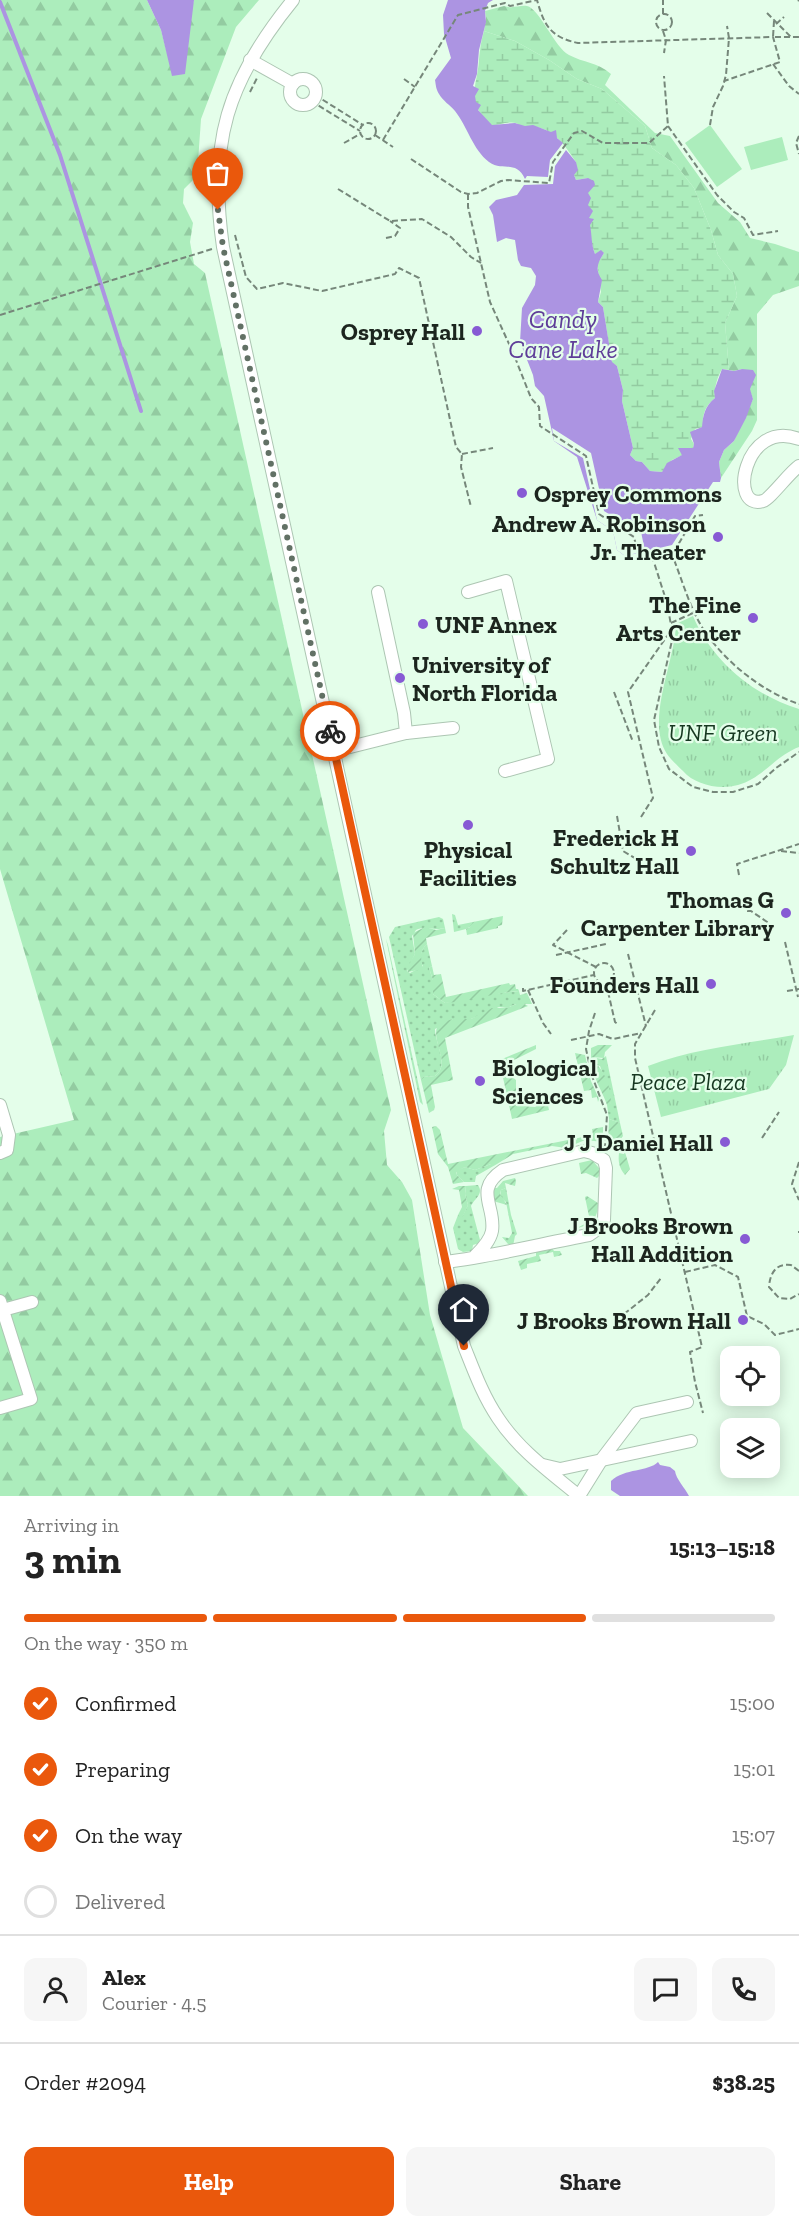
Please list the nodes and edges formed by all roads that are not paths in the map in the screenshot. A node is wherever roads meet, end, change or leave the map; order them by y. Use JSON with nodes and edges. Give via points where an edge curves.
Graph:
{"nodes":[{"id":1,"x":294,"y":0,"type":"edge"},
{"id":2,"x":250,"y":60,"type":"junction"},
{"id":3,"x":293,"y":84,"type":"junction"},
{"id":4,"x":799,"y":439,"type":"edge"},
{"id":5,"x":799,"y":466,"type":"edge"},
{"id":6,"x":378,"y":592,"type":"dead end"},
{"id":7,"x":468,"y":592,"type":"dead end"},
{"id":8,"x":453,"y":728,"type":"dead end"},
{"id":9,"x":406,"y":733,"type":"junction"},
{"id":10,"x":334,"y":751,"type":"junction"},
{"id":11,"x":505,"y":771,"type":"dead end"},
{"id":12,"x":0,"y":1105,"type":"edge"},
{"id":13,"x":0,"y":1153,"type":"edge"},
{"id":14,"x":492,"y":1231,"type":"junction"},
{"id":15,"x":515,"y":1251,"type":"junction"},
{"id":16,"x":473,"y":1258,"type":"junction"},
{"id":17,"x":445,"y":1263,"type":"junction"},
{"id":18,"x":32,"y":1302,"type":"dead end"},
{"id":19,"x":2,"y":1305,"type":"edge"},
{"id":20,"x":687,"y":1402,"type":"dead end"},
{"id":21,"x":0,"y":1408,"type":"edge"},
{"id":22,"x":691,"y":1441,"type":"dead end"},
{"id":23,"x":602,"y":1459,"type":"junction"},
{"id":24,"x":541,"y":1465,"type":"junction"},
{"id":25,"x":579,"y":1496,"type":"edge"}],
"edges":[{"from":1,"to":2,"type":"street"},
{"from":2,"to":3,"type":"street"},
{"from":2,"to":10,"type":"street","via":[[232,98],[223,130],[217,176],[218,210]]},
{"from":3,"to":3,"type":"street","via":[[301,79],[309,81],[314,87],[313,98],[301,104],[294,101],[290,94]]},
{"from":4,"to":5,"type":"street","via":[[776,437],[761,444],[750,456],[743,484],[747,497],[762,502]]},
{"from":6,"to":9,"type":"street"},
{"from":7,"to":11,"type":"street","via":[[506,581],[548,759]]},
{"from":8,"to":9,"type":"street"},
{"from":9,"to":10,"type":"street"},
{"from":10,"to":17,"type":"street"},
{"from":12,"to":13,"type":"street","via":[[9,1142],[8,1150]]},
{"from":14,"to":15,"type":"street","via":[[503,1245]]},
{"from":14,"to":15,"type":"street","via":[[487,1191],[503,1170],[584,1152],[604,1160],[604,1220],[599,1228],[589,1235]]},
{"from":14,"to":16,"type":"street"},
{"from":15,"to":16,"type":"street"},
{"from":16,"to":17,"type":"street"},
{"from":17,"to":24,"type":"street","via":[[464,1346],[475,1374],[498,1418]]},
{"from":18,"to":19,"type":"street"},
{"from":19,"to":21,"type":"street","via":[[31,1399]]},
{"from":20,"to":23,"type":"street","via":[[637,1413]]},
{"from":22,"to":23,"type":"street"},
{"from":23,"to":24,"type":"street","via":[[560,1469]]},
{"from":23,"to":25,"type":"street"},
{"from":24,"to":25,"type":"street"}]}
